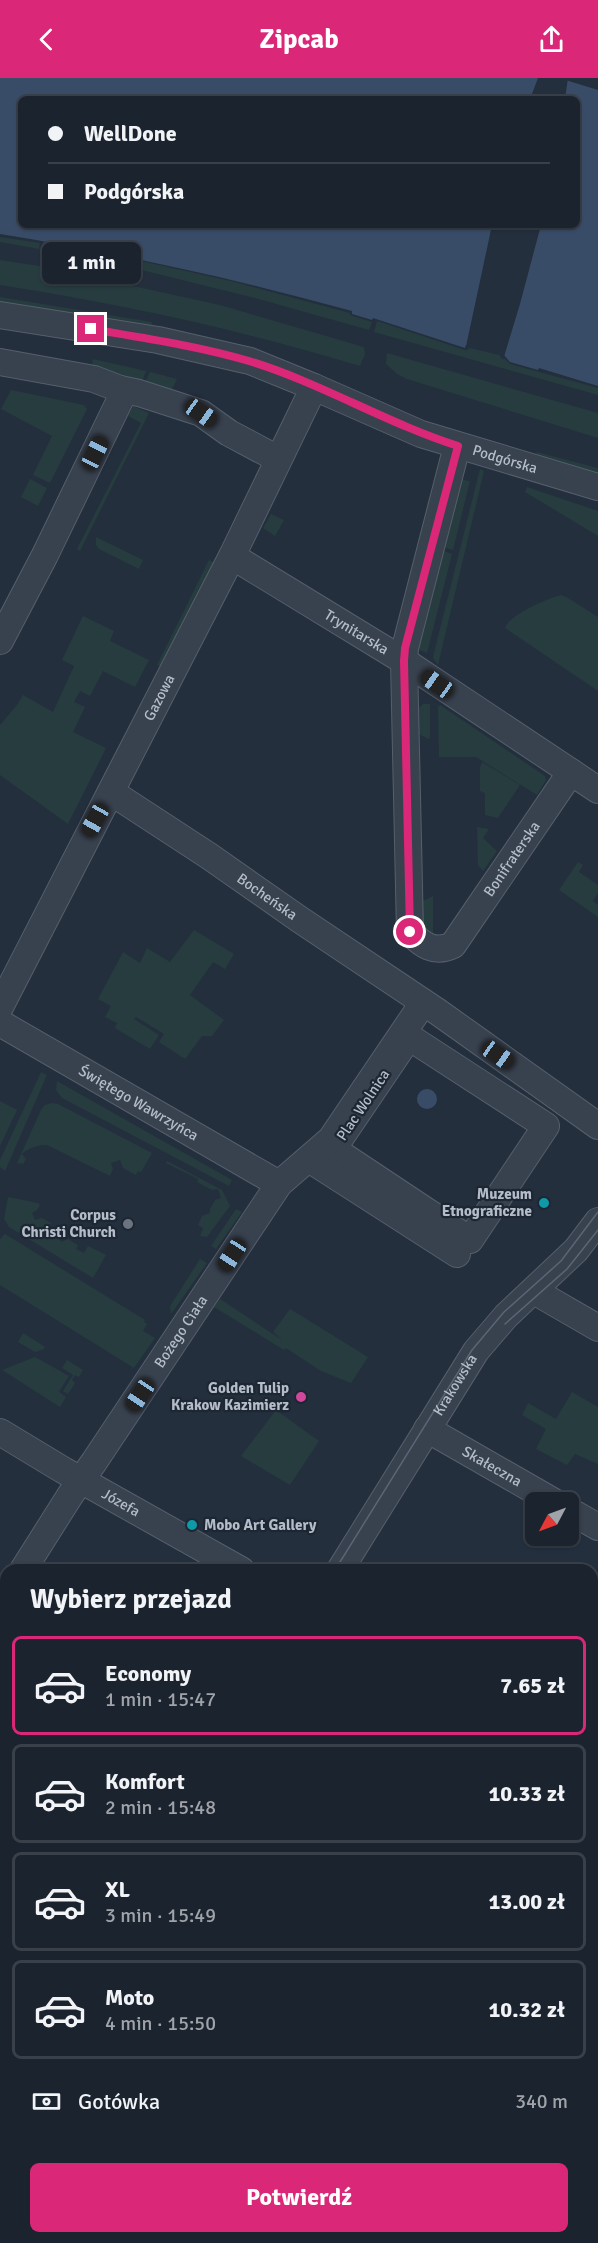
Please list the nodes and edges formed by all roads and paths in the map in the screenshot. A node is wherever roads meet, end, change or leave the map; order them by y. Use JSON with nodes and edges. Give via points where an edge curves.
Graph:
{"nodes":[{"id":1,"x":0,"y":315,"type":"edge"},
{"id":2,"x":0,"y":362,"type":"edge"},
{"id":3,"x":314,"y":387,"type":"junction"},
{"id":4,"x":120,"y":389,"type":"junction"},
{"id":5,"x":458,"y":446,"type":"junction"},
{"id":6,"x":278,"y":459,"type":"junction"},
{"id":7,"x":598,"y":487,"type":"edge"},
{"id":8,"x":232,"y":556,"type":"junction"},
{"id":9,"x":0,"y":641,"type":"edge"},
{"id":10,"x":404,"y":661,"type":"junction"},
{"id":11,"x":570,"y":772,"type":"junction"},
{"id":12,"x":598,"y":790,"type":"edge"},
{"id":13,"x":111,"y":792,"type":"junction"},
{"id":14,"x":423,"y":1003,"type":"junction"},
{"id":15,"x":0,"y":1007,"type":"edge"},
{"id":16,"x":0,"y":1023,"type":"edge"},
{"id":17,"x":546,"y":1126,"type":"joint"},
{"id":18,"x":598,"y":1126,"type":"edge"},
{"id":19,"x":309,"y":1159,"type":"junction"},
{"id":20,"x":279,"y":1184,"type":"junction"},
{"id":21,"x":598,"y":1221,"type":"edge"},
{"id":22,"x":457,"y":1254,"type":"dead end"},
{"id":23,"x":534,"y":1291,"type":"junction"},
{"id":24,"x":598,"y":1328,"type":"edge"},
{"id":25,"x":427,"y":1430,"type":"junction"},
{"id":26,"x":0,"y":1432,"type":"edge"},
{"id":27,"x":82,"y":1480,"type":"junction"},
{"id":28,"x":537,"y":1492,"type":"edge"},
{"id":29,"x":579,"y":1516,"type":"edge"},
{"id":30,"x":598,"y":1527,"type":"edge"},
{"id":31,"x":27,"y":1564,"type":"edge"},
{"id":32,"x":231,"y":1564,"type":"edge"},
{"id":33,"x":344,"y":1564,"type":"edge"}],
"edges":[{"from":1,"to":3,"type":"street","name":"Podgórska","via":[[158,340],[250,361]]},
{"from":2,"to":4,"type":"street","via":[[94,379]]},
{"from":3,"to":5,"type":"street","name":"Podgórska"},
{"from":3,"to":6,"type":"street","name":"Gazowa"},
{"from":4,"to":6,"type":"street","via":[[201,413]]},
{"from":4,"to":9,"type":"street","via":[[113,415]]},
{"from":5,"to":7,"type":"street","name":"Podgórska"},
{"from":5,"to":10,"type":"street"},
{"from":6,"to":8,"type":"street","name":"Gazowa"},
{"from":8,"to":10,"type":"street","name":"Trynitarska"},
{"from":8,"to":13,"type":"street","name":"Gazowa"},
{"from":10,"to":11,"type":"street","name":"Trynitarska"},
{"from":10,"to":11,"type":"street","name":"Bonifraterska","via":[[410,932],[422,945],[442,949],[453,945]]},
{"from":11,"to":12,"type":"street","name":"Trynitarska"},
{"from":13,"to":14,"type":"street","name":"Bocheńska"},
{"from":13,"to":15,"type":"street","name":"Gazowa"},
{"from":14,"to":18,"type":"street"},
{"from":14,"to":19,"type":"street","name":"Plac Wolnica","via":[[331,1139]]},
{"from":16,"to":20,"type":"street","name":"Świętego Wawrzyńca"},
{"from":17,"to":17,"type":"street","name":"Plac Wolnica","via":[[470,1240],[333,1149],[409,1036]]},
{"from":19,"to":20,"type":"street","name":"Bożego Ciała"},
{"from":19,"to":22,"type":"street"},
{"from":20,"to":27,"type":"street","name":"Bożego Ciała"},
{"from":21,"to":23,"type":"street","name":"Krakowska","via":[[576,1250]]},
{"from":23,"to":24,"type":"street"},
{"from":23,"to":25,"type":"street","name":"Krakowska","via":[[476,1351]]},
{"from":25,"to":28,"type":"street","name":"Skałeczna"},
{"from":25,"to":33,"type":"street","name":"Krakowska"},
{"from":26,"to":27,"type":"street","name":"Józefa"},
{"from":27,"to":31,"type":"street","name":"Bożego Ciała"},
{"from":27,"to":32,"type":"street","name":"Józefa"},
{"from":29,"to":30,"type":"street"}]}
